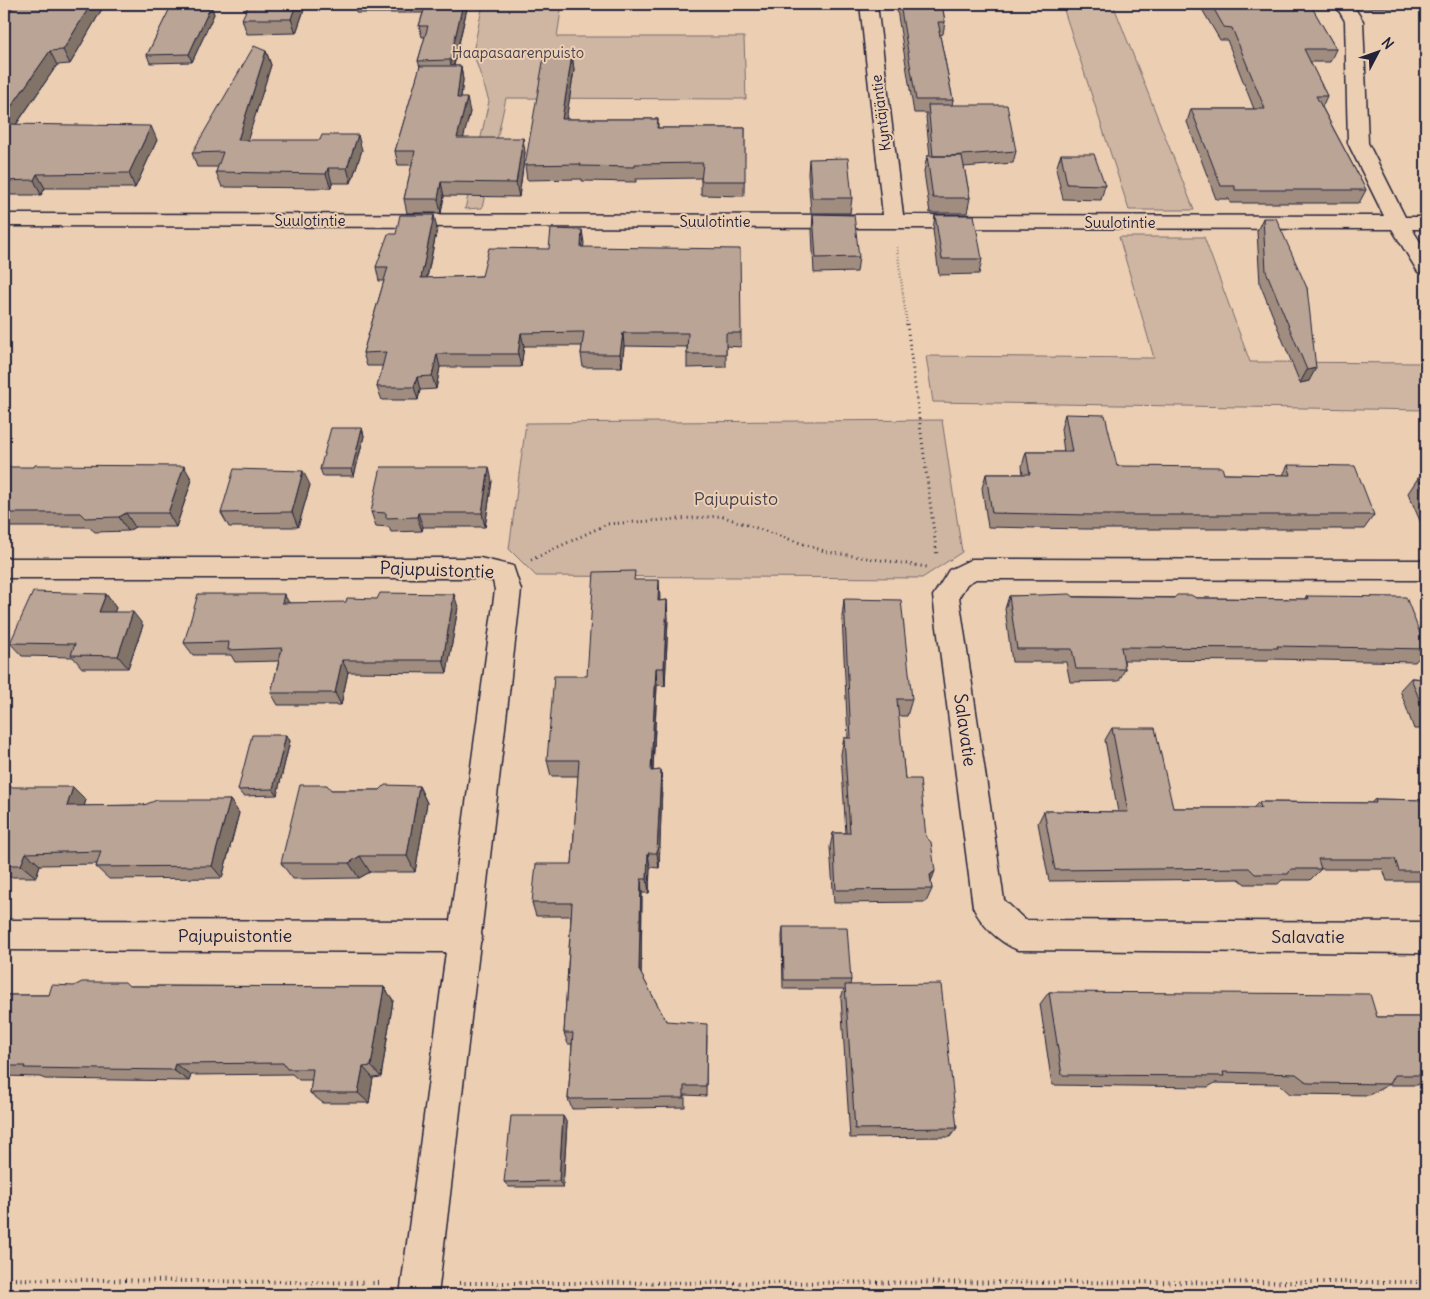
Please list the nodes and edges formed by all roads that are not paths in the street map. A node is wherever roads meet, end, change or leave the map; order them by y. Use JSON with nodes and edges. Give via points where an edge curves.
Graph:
{"nodes":[{"id":1,"x":868,"y":4,"type":"edge"},
{"id":2,"x":1344,"y":4,"type":"edge"},
{"id":3,"x":4,"y":220,"type":"edge"},
{"id":4,"x":894,"y":223,"type":"junction"},
{"id":5,"x":1398,"y":223,"type":"junction"},
{"id":6,"x":1426,"y":223,"type":"edge"},
{"id":7,"x":1426,"y":267,"type":"edge"},
{"id":8,"x":4,"y":568,"type":"edge"},
{"id":9,"x":1426,"y":570,"type":"edge"},
{"id":10,"x":4,"y":935,"type":"edge"},
{"id":11,"x":466,"y":937,"type":"junction"},
{"id":12,"x":1426,"y":938,"type":"edge"},
{"id":13,"x":420,"y":1289,"type":"edge"}],
"edges":[{"from":1,"to":4,"type":"street","name":"Kyntäjäntie"},
{"from":2,"to":5,"type":"street","via":[[1354,21],[1358,143]]},
{"from":3,"to":4,"type":"street","name":"Suulotintie"},
{"from":4,"to":5,"type":"street","name":"Suulotintie"},
{"from":5,"to":6,"type":"street","name":"Suulotintie"},
{"from":5,"to":7,"type":"street"},
{"from":8,"to":11,"type":"street","name":"Pajupuistontie","via":[[470,568],[504,573],[508,590]]},
{"from":9,"to":12,"type":"street","name":"Salavatie","via":[[972,568],[948,573],[946,596],[989,907],[1018,935]]},
{"from":10,"to":11,"type":"street","name":"Pajupuistontie"},
{"from":11,"to":13,"type":"street","name":"Pajupuistontie"}]}
